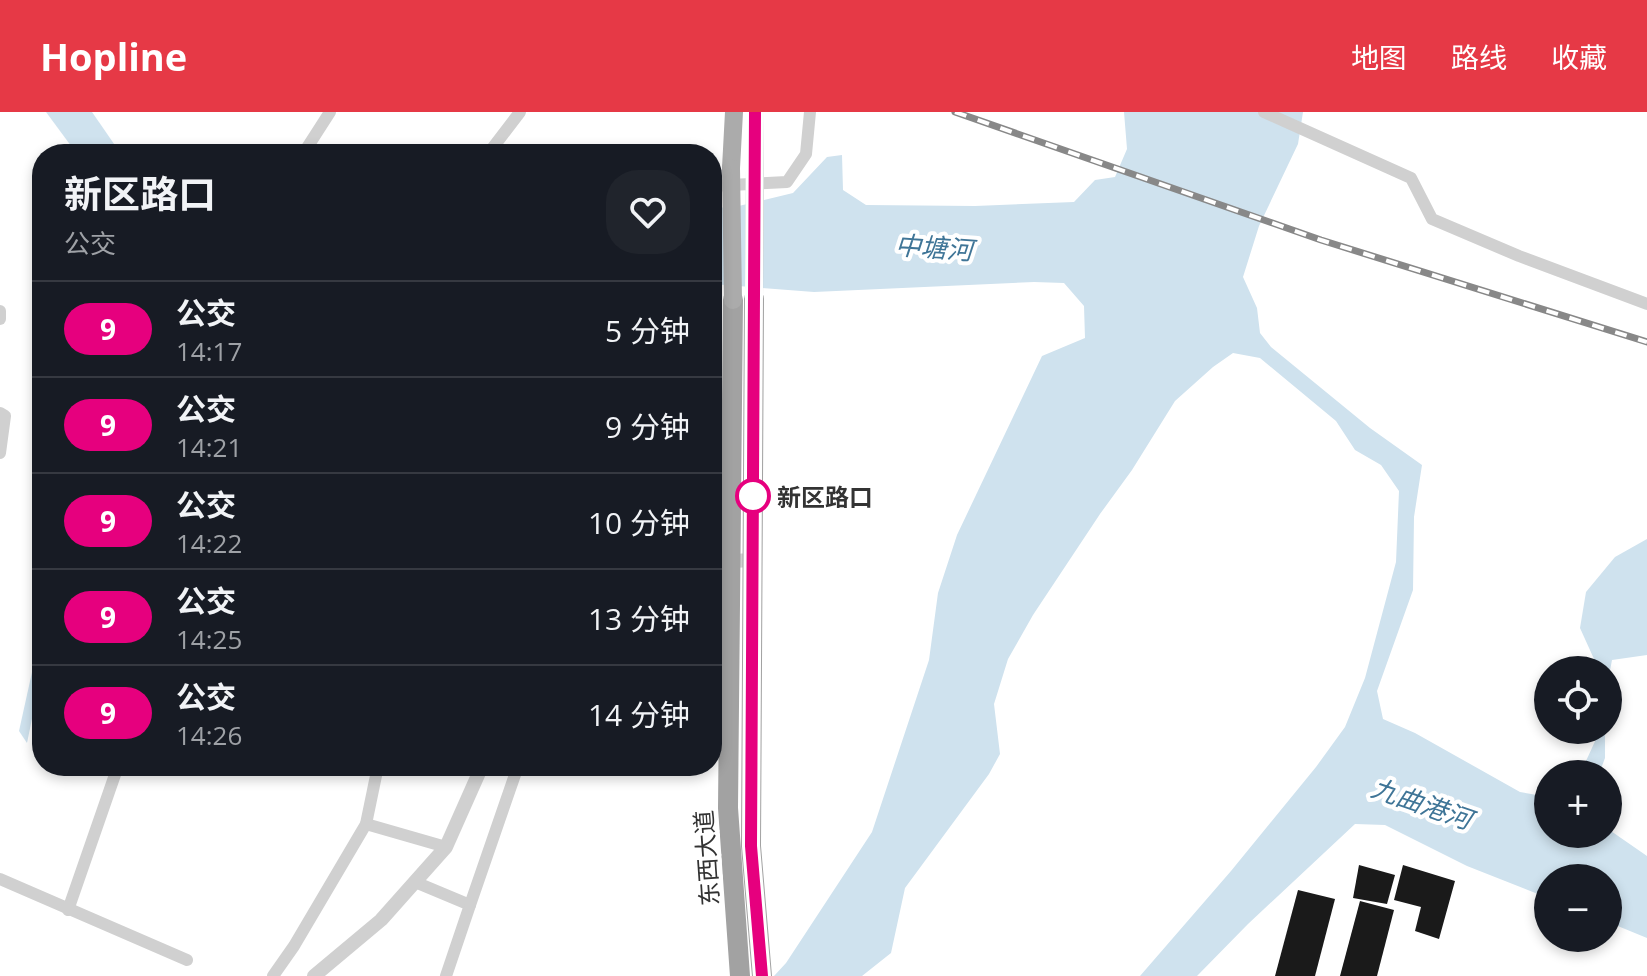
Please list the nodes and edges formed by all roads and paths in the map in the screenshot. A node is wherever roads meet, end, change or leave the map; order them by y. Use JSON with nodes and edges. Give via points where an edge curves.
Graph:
{"nodes":[{"id":1,"x":330,"y":112,"type":"edge"},
{"id":2,"x":520,"y":112,"type":"edge"},
{"id":3,"x":734,"y":112,"type":"edge"},
{"id":4,"x":755,"y":112,"type":"edge"},
{"id":5,"x":810,"y":112,"type":"edge"},
{"id":6,"x":1264,"y":112,"type":"edge"},
{"id":7,"x":309,"y":144,"type":"edge"},
{"id":8,"x":496,"y":144,"type":"edge"},
{"id":9,"x":722,"y":185,"type":"edge"},
{"id":10,"x":754,"y":299,"type":"joint"},
{"id":11,"x":733,"y":300,"type":"joint"},
{"id":12,"x":1647,"y":304,"type":"edge"},
{"id":13,"x":0,"y":311,"type":"edge"},
{"id":14,"x":0,"y":319,"type":"edge"},
{"id":15,"x":0,"y":413,"type":"edge"},
{"id":16,"x":0,"y":453,"type":"edge"},
{"id":17,"x":722,"y":540,"type":"edge"},
{"id":18,"x":753,"y":560,"type":"junction"},
{"id":19,"x":722,"y":562,"type":"edge"},
{"id":20,"x":722,"y":597,"type":"edge"},
{"id":21,"x":115,"y":776,"type":"edge"},
{"id":22,"x":376,"y":776,"type":"edge"},
{"id":23,"x":478,"y":776,"type":"edge"},
{"id":24,"x":515,"y":776,"type":"edge"},
{"id":25,"x":366,"y":824,"type":"junction"},
{"id":26,"x":446,"y":847,"type":"junction"},
{"id":27,"x":0,"y":879,"type":"edge"},
{"id":28,"x":415,"y":882,"type":"junction"},
{"id":29,"x":470,"y":905,"type":"junction"},
{"id":30,"x":68,"y":910,"type":"junction"},
{"id":31,"x":187,"y":960,"type":"dead end"},
{"id":32,"x":761,"y":974,"type":"edge"},
{"id":33,"x":273,"y":976,"type":"edge"},
{"id":34,"x":314,"y":976,"type":"edge"},
{"id":35,"x":446,"y":976,"type":"edge"},
{"id":36,"x":740,"y":976,"type":"edge"}],
"edges":[{"from":1,"to":7,"type":"street"},
{"from":2,"to":8,"type":"street"},
{"from":3,"to":11,"type":"main road","name":"东西大道","bridge":true},
{"from":4,"to":10,"type":"main road","name":"东西大道","bridge":true},
{"from":5,"to":9,"type":"street","via":[[806,154],[787,182]]},
{"from":6,"to":12,"type":"street","via":[[1411,178],[1432,219]]},
{"from":10,"to":18,"type":"highway","name":"东西大道"},
{"from":11,"to":17,"type":"highway","name":"东西大道"},
{"from":13,"to":14,"type":"street"},
{"from":15,"to":16,"type":"street","via":[[5,416]]},
{"from":18,"to":19,"type":"street"},
{"from":18,"to":32,"type":"highway","name":"东西大道","via":[[751,846]]},
{"from":20,"to":36,"type":"highway","name":"东西大道","via":[[728,808]]},
{"from":21,"to":30,"type":"street"},
{"from":22,"to":25,"type":"street"},
{"from":23,"to":26,"type":"street"},
{"from":24,"to":29,"type":"street"},
{"from":25,"to":26,"type":"street"},
{"from":25,"to":33,"type":"street"},
{"from":26,"to":28,"type":"street"},
{"from":27,"to":30,"type":"street"},
{"from":28,"to":29,"type":"street"},
{"from":28,"to":34,"type":"street","via":[[381,920]]},
{"from":29,"to":35,"type":"street"},
{"from":30,"to":31,"type":"street"}]}
